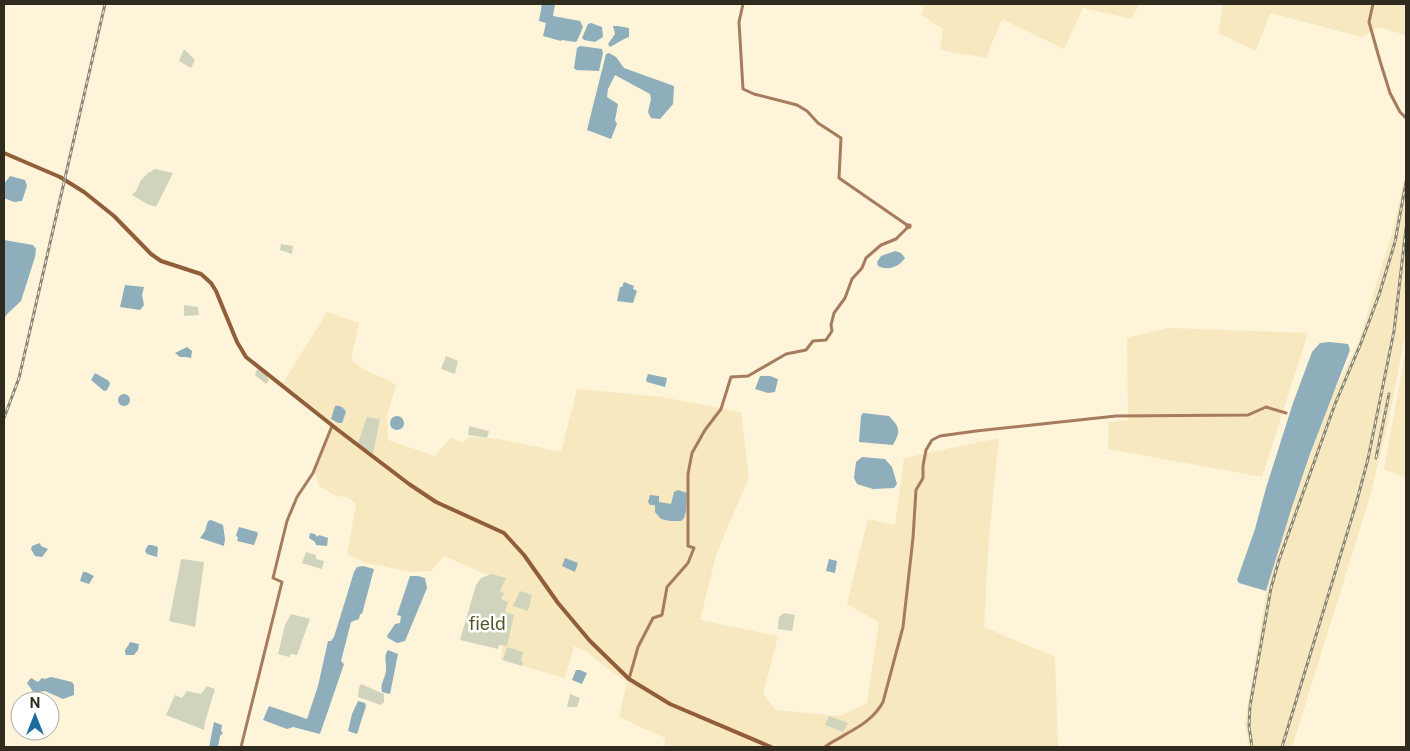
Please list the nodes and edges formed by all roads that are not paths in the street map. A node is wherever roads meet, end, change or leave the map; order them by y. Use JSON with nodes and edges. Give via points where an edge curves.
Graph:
{"nodes":[{"id":1,"x":743,"y":4,"type":"edge"},
{"id":2,"x":1373,"y":4,"type":"edge"},
{"id":3,"x":1406,"y":118,"type":"edge"},
{"id":4,"x":4,"y":153,"type":"edge"},
{"id":5,"x":1286,"y":412,"type":"dead end"},
{"id":6,"x":332,"y":426,"type":"junction"},
{"id":7,"x":629,"y":680,"type":"junction"},
{"id":8,"x":241,"y":747,"type":"edge"},
{"id":9,"x":771,"y":747,"type":"edge"},
{"id":10,"x":825,"y":747,"type":"edge"}],
"edges":[{"from":1,"to":7,"type":"street","via":[[739,22],[743,89],[796,105],[841,138],[839,178],[907,226],[896,239],[881,245],[866,258],[834,313],[832,331],[826,340],[813,340],[806,350],[786,354],[748,376],[731,377],[721,409],[692,452],[688,474],[688,546],[694,548],[693,552],[688,563],[667,587],[662,615],[652,618],[636,652]]},
{"from":2,"to":3,"type":"street","via":[[1369,22],[1380,61],[1390,93]]},
{"from":4,"to":6,"type":"main road","via":[[60,176],[84,192],[161,261],[201,274],[216,291],[246,357]]},
{"from":5,"to":10,"type":"street","via":[[1266,408],[1248,415],[1116,416],[976,431],[932,440],[926,450],[923,478],[916,490],[903,627],[883,702],[870,719]]},
{"from":6,"to":7,"type":"main road","via":[[436,502],[504,533],[558,604]]},
{"from":6,"to":8,"type":"street","via":[[313,473],[297,497],[287,521],[273,578],[282,582]]},
{"from":7,"to":9,"type":"main road","via":[[670,704]]}]}
